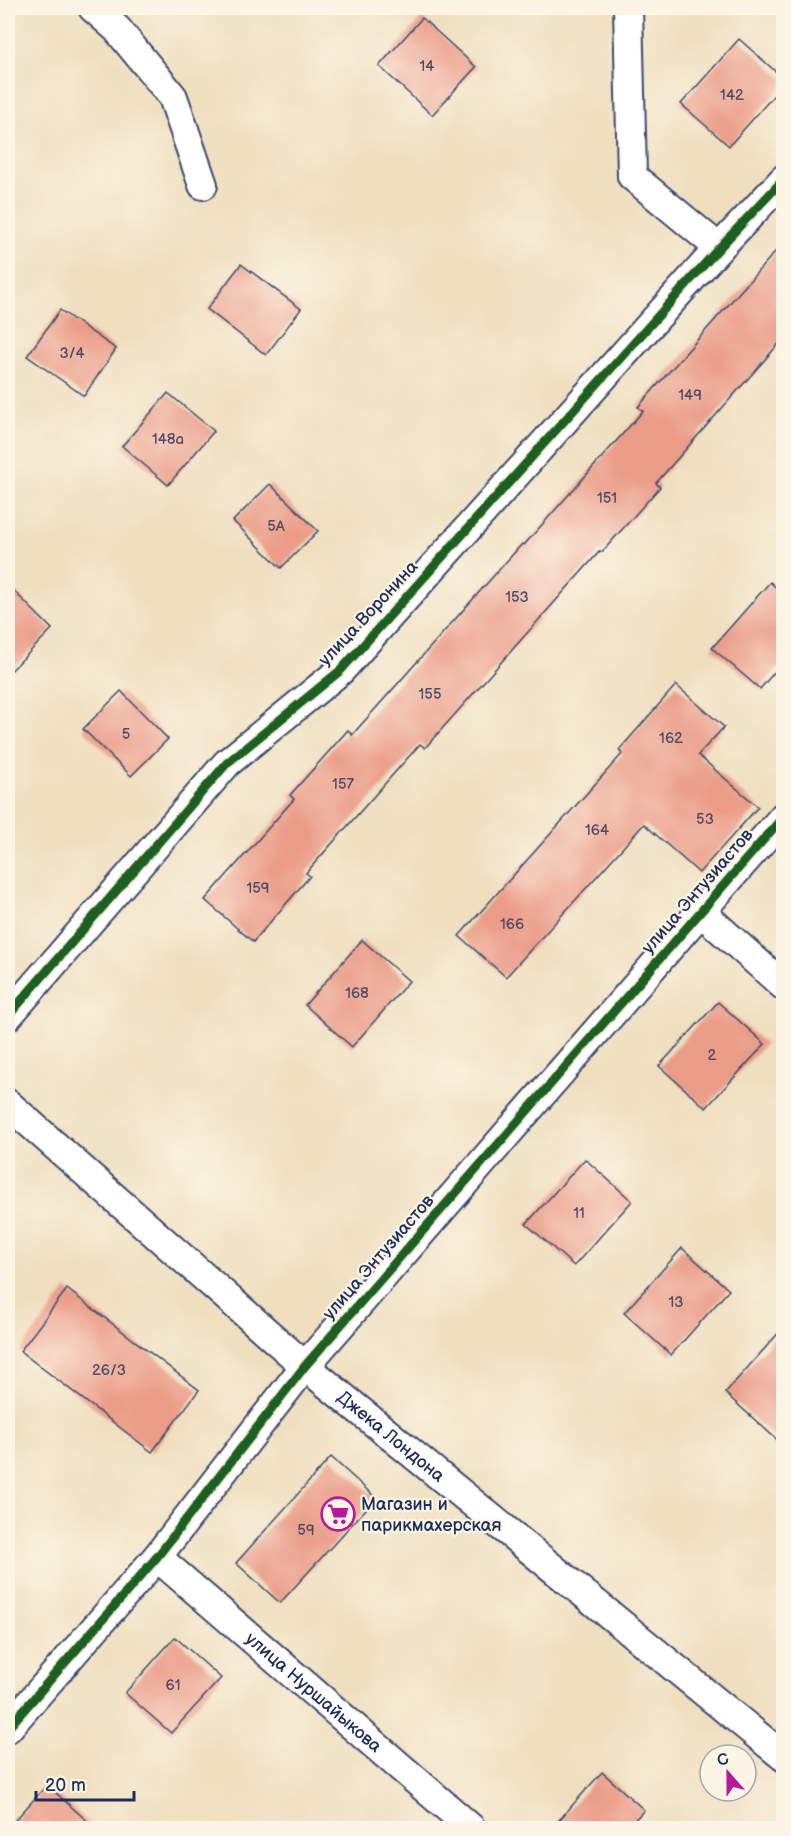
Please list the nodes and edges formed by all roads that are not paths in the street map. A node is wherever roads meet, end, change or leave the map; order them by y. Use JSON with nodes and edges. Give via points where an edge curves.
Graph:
{"nodes":[{"id":1,"x":93,"y":8,"type":"edge"},
{"id":2,"x":628,"y":8,"type":"edge"},
{"id":3,"x":783,"y":179,"type":"edge"},
{"id":4,"x":203,"y":185,"type":"dead end"},
{"id":5,"x":719,"y":248,"type":"junction"},
{"id":6,"x":783,"y":816,"type":"edge"},
{"id":7,"x":701,"y":912,"type":"junction"},
{"id":8,"x":783,"y":986,"type":"edge"},
{"id":9,"x":8,"y":1016,"type":"edge"},
{"id":10,"x":8,"y":1104,"type":"edge"},
{"id":11,"x":305,"y":1366,"type":"junction"},
{"id":12,"x":157,"y":1557,"type":"junction"},
{"id":13,"x":8,"y":1728,"type":"edge"},
{"id":14,"x":783,"y":1757,"type":"edge"},
{"id":15,"x":471,"y":1828,"type":"edge"}],
"edges":[{"from":1,"to":4,"type":"street","via":[[117,29],[173,97]]},
{"from":2,"to":5,"type":"street","via":[[632,176]]},
{"from":3,"to":5,"type":"street","name":"улица Воронина"},
{"from":5,"to":9,"type":"street","name":"улица Воронина","via":[[341,670],[227,763]]},
{"from":6,"to":7,"type":"street","name":"улица Энтузиастов"},
{"from":7,"to":8,"type":"street"},
{"from":7,"to":11,"type":"street","name":"улица Энтузиастов"},
{"from":10,"to":11,"type":"street","name":"Джека Лондона"},
{"from":11,"to":12,"type":"street","name":"улица Энтузиастов"},
{"from":11,"to":14,"type":"street","name":"Джека Лондона"},
{"from":12,"to":13,"type":"street","name":"улица Энтузиастов"},
{"from":12,"to":15,"type":"street","name":"улица Нуршайыкова"}]}
